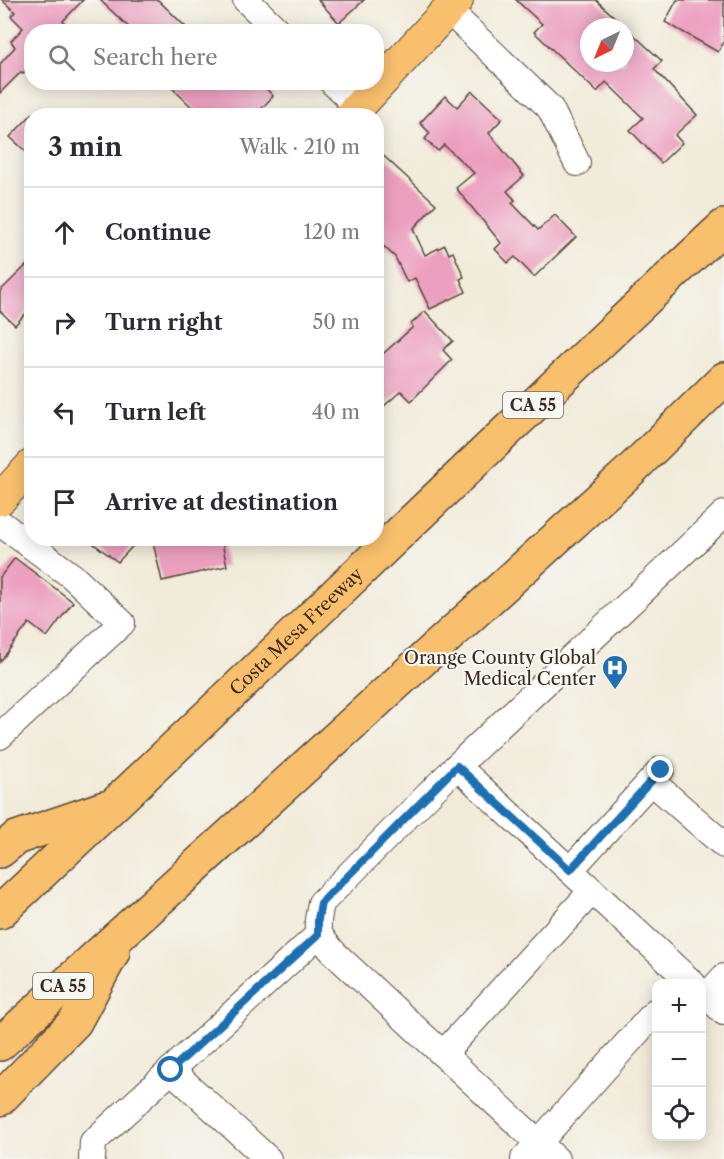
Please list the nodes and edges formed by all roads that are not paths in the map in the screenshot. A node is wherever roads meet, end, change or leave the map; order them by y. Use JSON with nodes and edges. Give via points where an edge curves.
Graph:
{"nodes":[{"id":1,"x":246,"y":0,"type":"edge"},
{"id":2,"x":452,"y":5,"type":"edge"},
{"id":3,"x":271,"y":24,"type":"edge"},
{"id":4,"x":384,"y":79,"type":"edge"},
{"id":5,"x":338,"y":90,"type":"edge"},
{"id":6,"x":373,"y":90,"type":"edge"},
{"id":7,"x":352,"y":108,"type":"edge"},
{"id":8,"x":357,"y":108,"type":"edge"},
{"id":9,"x":577,"y":163,"type":"dead end"},
{"id":10,"x":724,"y":226,"type":"edge"},
{"id":11,"x":724,"y":379,"type":"edge"},
{"id":12,"x":24,"y":474,"type":"edge"},
{"id":13,"x":0,"y":499,"type":"edge"},
{"id":14,"x":724,"y":514,"type":"edge"},
{"id":15,"x":0,"y":523,"type":"edge"},
{"id":16,"x":24,"y":541,"type":"edge"},
{"id":17,"x":31,"y":546,"type":"edge"},
{"id":18,"x":0,"y":736,"type":"edge"},
{"id":19,"x":457,"y":766,"type":"junction"},
{"id":20,"x":114,"y":805,"type":"junction"},
{"id":21,"x":724,"y":845,"type":"edge"},
{"id":22,"x":0,"y":851,"type":"edge"},
{"id":23,"x":570,"y":870,"type":"junction"},
{"id":24,"x":592,"y":891,"type":"junction"},
{"id":25,"x":0,"y":912,"type":"edge"},
{"id":26,"x":126,"y":927,"type":"junction"},
{"id":27,"x":318,"y":935,"type":"junction"},
{"id":28,"x":724,"y":977,"type":"edge"},
{"id":29,"x":686,"y":979,"type":"edge"},
{"id":30,"x":706,"y":987,"type":"edge"},
{"id":31,"x":652,"y":1017,"type":"edge"},
{"id":32,"x":0,"y":1044,"type":"edge"},
{"id":33,"x":443,"y":1054,"type":"junction"},
{"id":34,"x":171,"y":1070,"type":"junction"},
{"id":35,"x":0,"y":1099,"type":"edge"},
{"id":36,"x":540,"y":1154,"type":"edge"},
{"id":37,"x":92,"y":1159,"type":"edge"},
{"id":38,"x":268,"y":1159,"type":"edge"}],
"edges":[{"from":1,"to":3,"type":"street"},
{"from":2,"to":4,"type":"main road"},
{"from":2,"to":9,"type":"street","via":[[550,108]]},
{"from":5,"to":7,"type":"street"},
{"from":6,"to":8,"type":"main road"},
{"from":10,"to":20,"type":"highway","name":"Costa Mesa Freeway","number":"CA 55"},
{"from":11,"to":26,"type":"highway","number":"CA 55","via":[[630,471]]},
{"from":12,"to":13,"type":"main road"},
{"from":14,"to":19,"type":"street"},
{"from":15,"to":16,"type":"street"},
{"from":17,"to":18,"type":"street","via":[[72,576],[122,623]]},
{"from":19,"to":23,"type":"street"},
{"from":19,"to":27,"type":"street","via":[[321,903]]},
{"from":20,"to":22,"type":"highway","via":[[16,838]]},
{"from":20,"to":25,"type":"highway","name":"Costa Mesa Freeway","number":"CA 55"},
{"from":21,"to":23,"type":"street","via":[[656,775]]},
{"from":23,"to":24,"type":"street"},
{"from":24,"to":29,"type":"street"},
{"from":24,"to":33,"type":"street"},
{"from":26,"to":32,"type":"highway","number":"CA 55"},
{"from":26,"to":35,"type":"highway","via":[[75,1022]]},
{"from":27,"to":33,"type":"street"},
{"from":27,"to":34,"type":"street"},
{"from":28,"to":30,"type":"street"},
{"from":31,"to":36,"type":"street"},
{"from":33,"to":36,"type":"street"},
{"from":34,"to":37,"type":"street","via":[[93,1142]]},
{"from":34,"to":38,"type":"street"}]}
